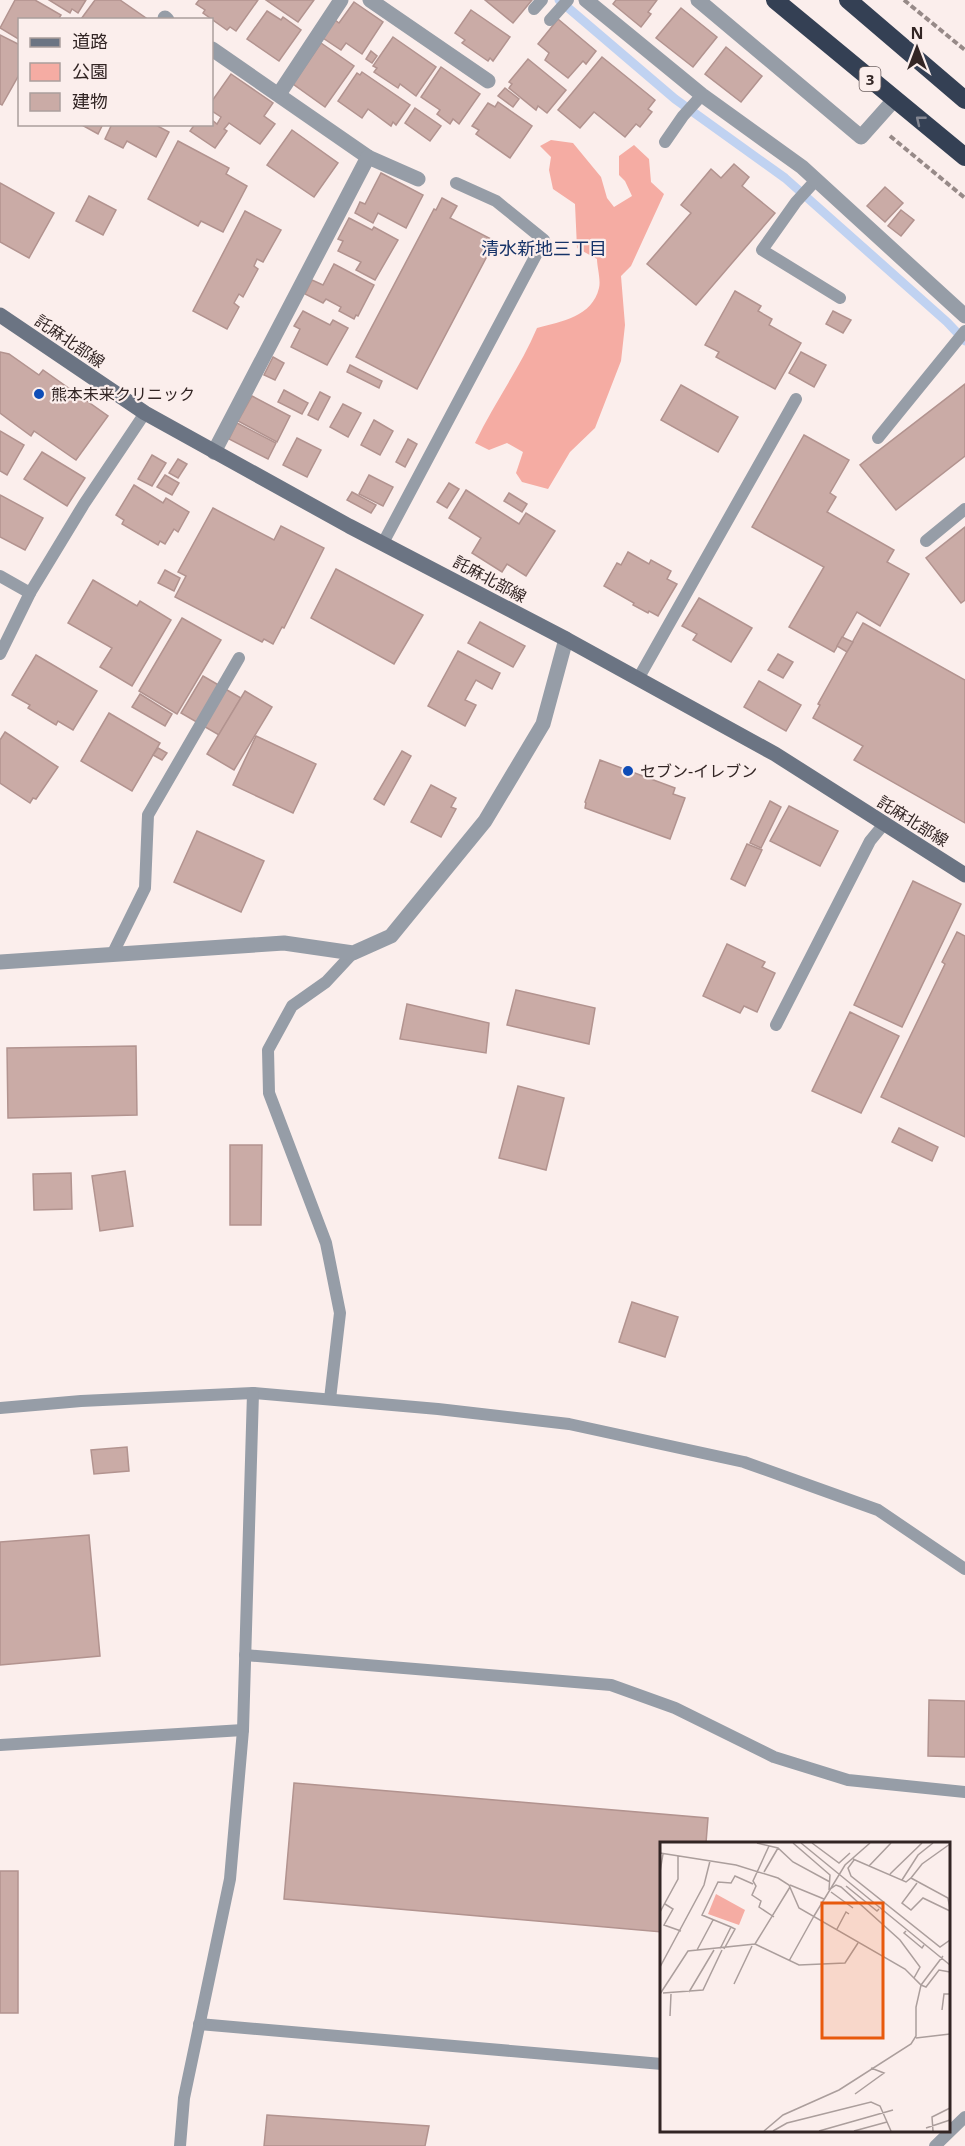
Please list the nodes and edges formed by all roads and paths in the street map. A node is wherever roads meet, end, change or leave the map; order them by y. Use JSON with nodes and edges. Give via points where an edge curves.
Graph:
{"nodes":[{"id":1,"x":341,"y":0,"type":"edge"},
{"id":2,"x":370,"y":0,"type":"edge"},
{"id":3,"x":568,"y":0,"type":"edge"},
{"id":4,"x":586,"y":0,"type":"edge"},
{"id":5,"x":698,"y":0,"type":"edge"},
{"id":6,"x":776,"y":0,"type":"edge"},
{"id":7,"x":848,"y":0,"type":"edge"},
{"id":8,"x":904,"y":0,"type":"edge"},
{"id":9,"x":554,"y":16,"type":"dead end"},
{"id":10,"x":213,"y":50,"type":"edge"},
{"id":11,"x":965,"y":50,"type":"edge"},
{"id":12,"x":488,"y":81,"type":"dead end"},
{"id":13,"x":279,"y":94,"type":"junction"},
{"id":14,"x":699,"y":98,"type":"junction"},
{"id":15,"x":894,"y":100,"type":"junction"},
{"id":16,"x":965,"y":100,"type":"edge"},
{"id":17,"x":665,"y":142,"type":"dead end"},
{"id":18,"x":368,"y":157,"type":"junction"},
{"id":19,"x":965,"y":157,"type":"edge"},
{"id":20,"x":418,"y":179,"type":"dead end"},
{"id":21,"x":456,"y":183,"type":"dead end"},
{"id":22,"x":813,"y":184,"type":"junction"},
{"id":23,"x":840,"y":298,"type":"dead end"},
{"id":24,"x":0,"y":315,"type":"edge"},
{"id":25,"x":965,"y":316,"type":"edge"},
{"id":26,"x":965,"y":331,"type":"edge"},
{"id":27,"x":796,"y":399,"type":"dead end"},
{"id":28,"x":146,"y":413,"type":"junction"},
{"id":29,"x":879,"y":438,"type":"dead end"},
{"id":30,"x":214,"y":452,"type":"junction"},
{"id":31,"x":965,"y":509,"type":"edge"},
{"id":32,"x":926,"y":541,"type":"dead end"},
{"id":33,"x":383,"y":543,"type":"junction"},
{"id":34,"x":0,"y":576,"type":"edge"},
{"id":35,"x":30,"y":593,"type":"junction"},
{"id":36,"x":566,"y":639,"type":"junction"},
{"id":37,"x":0,"y":654,"type":"edge"},
{"id":38,"x":239,"y":658,"type":"dead end"},
{"id":39,"x":638,"y":680,"type":"junction"},
{"id":40,"x":884,"y":824,"type":"junction"},
{"id":41,"x":965,"y":875,"type":"edge"},
{"id":42,"x":353,"y":953,"type":"junction"},
{"id":43,"x":112,"y":955,"type":"junction"},
{"id":44,"x":0,"y":962,"type":"edge"},
{"id":45,"x":776,"y":1025,"type":"dead end"},
{"id":46,"x":253,"y":1393,"type":"junction"},
{"id":47,"x":330,"y":1399,"type":"junction"},
{"id":48,"x":0,"y":1408,"type":"edge"},
{"id":49,"x":965,"y":1569,"type":"edge"},
{"id":50,"x":245,"y":1655,"type":"junction"},
{"id":51,"x":243,"y":1730,"type":"junction"},
{"id":52,"x":0,"y":1745,"type":"edge"},
{"id":53,"x":965,"y":1792,"type":"edge"},
{"id":54,"x":200,"y":2024,"type":"junction"},
{"id":55,"x":660,"y":2064,"type":"edge"},
{"id":56,"x":965,"y":2117,"type":"edge"},
{"id":57,"x":951,"y":2128,"type":"edge"},
{"id":58,"x":948,"y":2131,"type":"edge"},
{"id":59,"x":180,"y":2146,"type":"edge"},
{"id":60,"x":934,"y":2146,"type":"edge"}],
"edges":[{"from":1,"to":13,"type":"street"},
{"from":2,"to":12,"type":"street"},
{"from":3,"to":9,"type":"lane"},
{"from":4,"to":14,"type":"street"},
{"from":5,"to":15,"type":"street","via":[[861,137]]},
{"from":6,"to":15,"type":"highway","number":"3"},
{"from":7,"to":16,"type":"highway"},
{"from":8,"to":11,"type":"path"},
{"from":10,"to":13,"type":"street"},
{"from":13,"to":18,"type":"street"},
{"from":14,"to":17,"type":"lane"},
{"from":14,"to":22,"type":"street","via":[[802,167]]},
{"from":19,"to":15,"type":"highway","number":"3","one_way":true},
{"from":18,"to":20,"type":"street"},
{"from":18,"to":30,"type":"street"},
{"from":21,"to":33,"type":"lane","via":[[496,201],[544,240]]},
{"from":22,"to":23,"type":"lane","via":[[762,250]]},
{"from":22,"to":25,"type":"street"},
{"from":24,"to":28,"type":"main road","name":"託麻北部線"},
{"from":26,"to":29,"type":"lane"},
{"from":27,"to":39,"type":"lane"},
{"from":28,"to":30,"type":"main road","name":"託麻北部線"},
{"from":28,"to":35,"type":"lane"},
{"from":30,"to":33,"type":"main road","name":"託麻北部線"},
{"from":31,"to":32,"type":"lane"},
{"from":33,"to":36,"type":"main road","name":"託麻北部線"},
{"from":34,"to":35,"type":"lane"},
{"from":35,"to":37,"type":"lane"},
{"from":36,"to":39,"type":"main road","name":"託麻北部線"},
{"from":36,"to":42,"type":"street","via":[[543,724],[485,821],[391,936]]},
{"from":38,"to":43,"type":"lane","via":[[148,815],[146,888]]},
{"from":39,"to":40,"type":"main road","name":"託麻北部線","via":[[775,754]]},
{"from":40,"to":41,"type":"main road","name":"託麻北部線"},
{"from":40,"to":45,"type":"lane","via":[[870,841]]},
{"from":42,"to":43,"type":"street","via":[[284,943]]},
{"from":42,"to":47,"type":"lane","via":[[326,982],[292,1006],[268,1050],[269,1093],[326,1243],[340,1313]]},
{"from":43,"to":44,"type":"street"},
{"from":46,"to":47,"type":"lane"},
{"from":46,"to":48,"type":"lane"},
{"from":46,"to":50,"type":"lane"},
{"from":47,"to":49,"type":"lane","via":[[569,1424],[744,1462],[878,1510]]},
{"from":50,"to":51,"type":"lane"},
{"from":50,"to":53,"type":"lane","via":[[611,1685],[675,1708],[774,1757],[848,1780]]},
{"from":51,"to":52,"type":"lane"},
{"from":51,"to":54,"type":"lane","via":[[230,1879]]},
{"from":54,"to":55,"type":"lane"},
{"from":54,"to":59,"type":"lane","via":[[184,2098]]},
{"from":56,"to":57,"type":"lane"},
{"from":58,"to":60,"type":"lane"}]}
